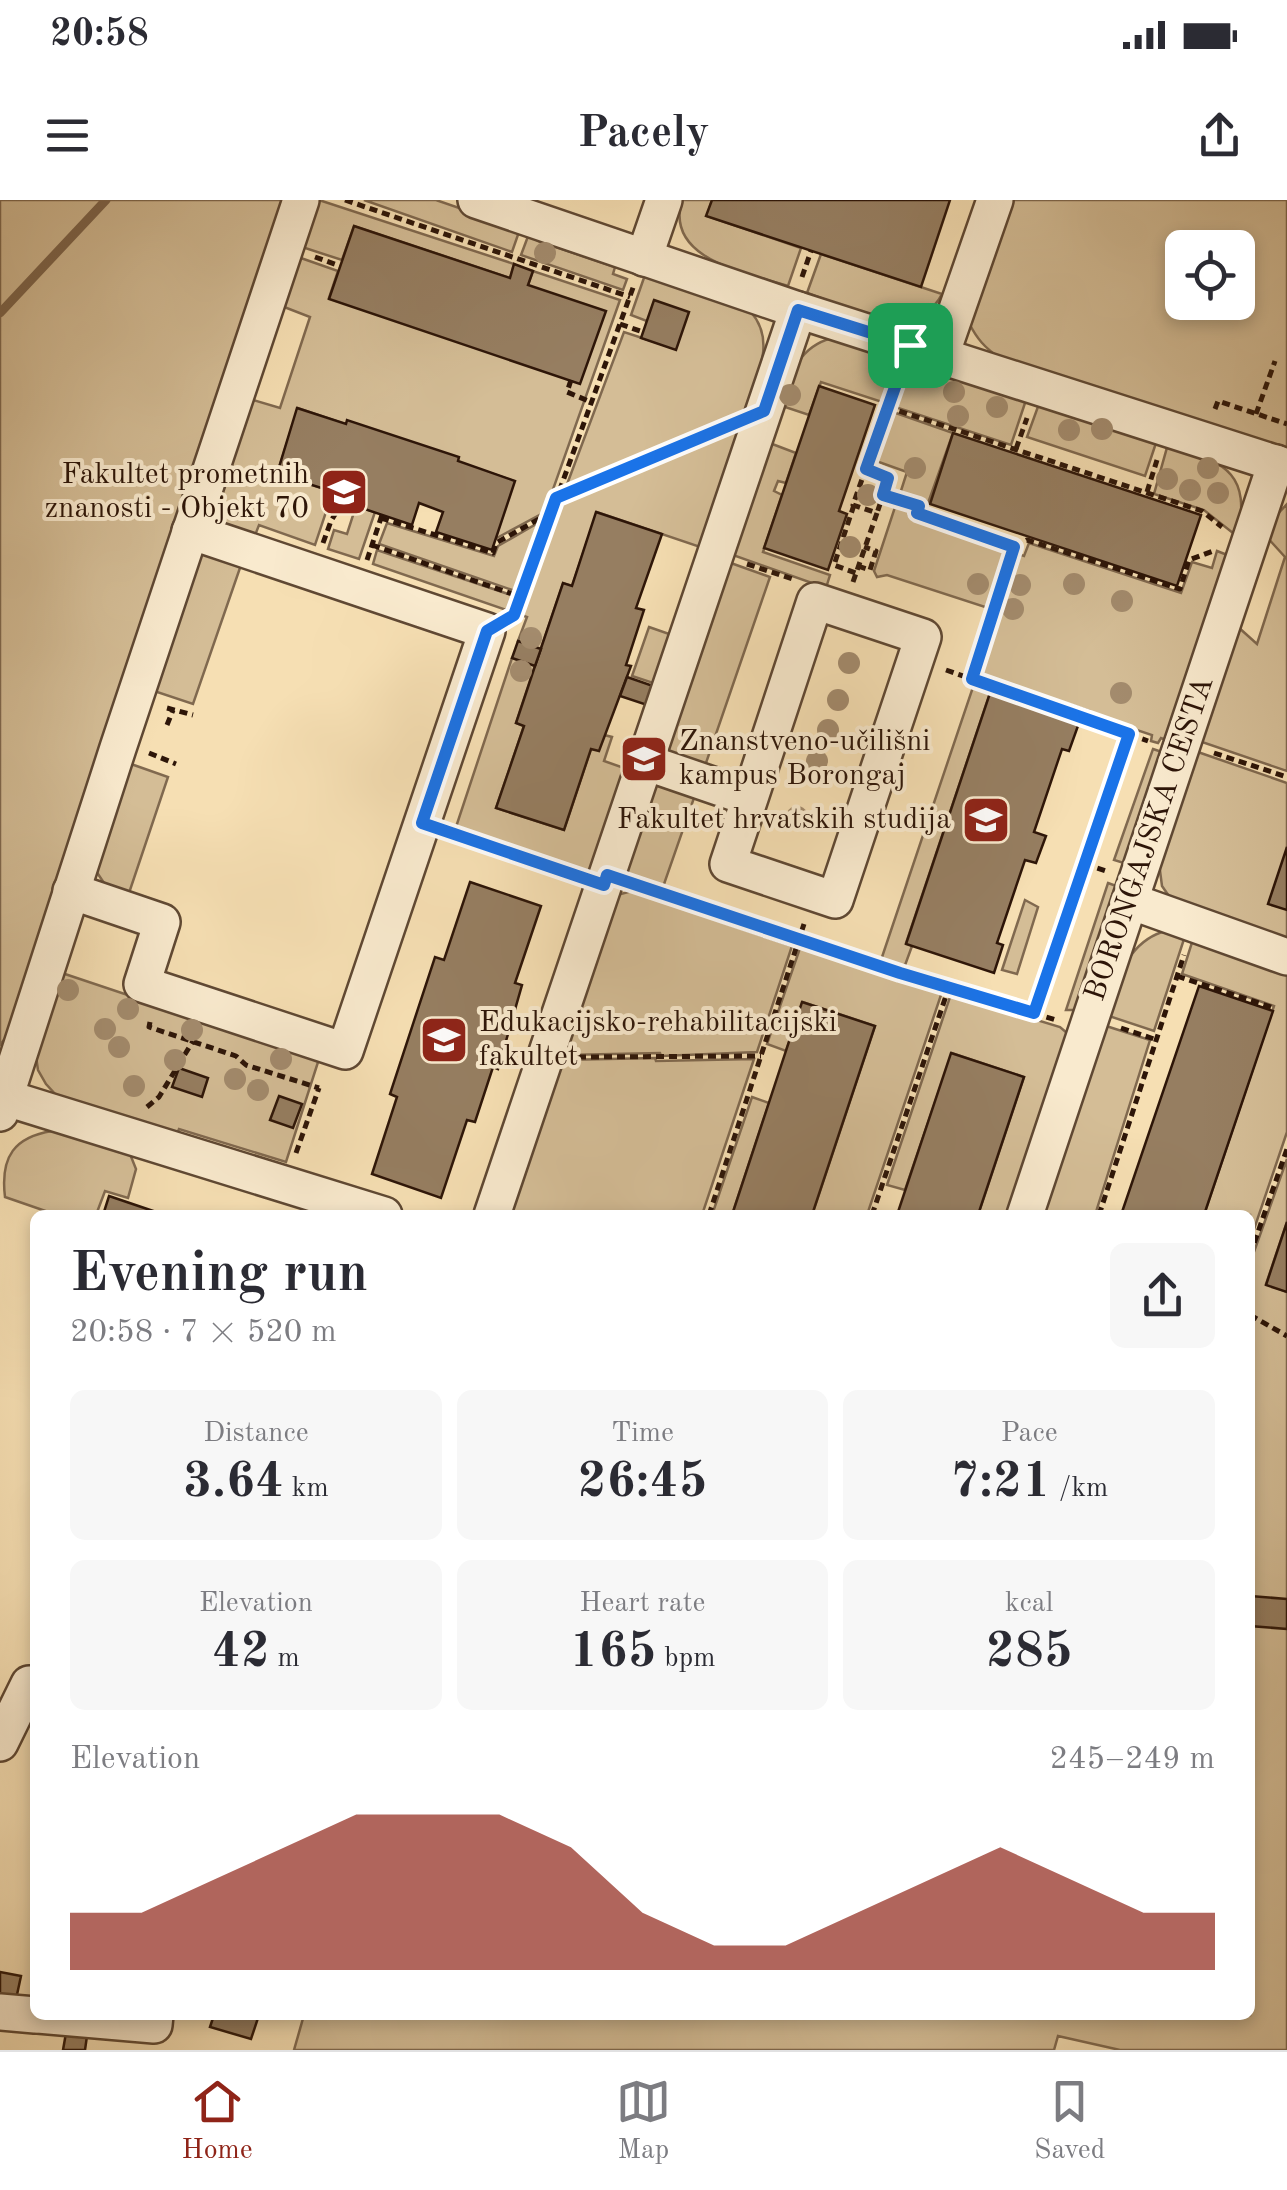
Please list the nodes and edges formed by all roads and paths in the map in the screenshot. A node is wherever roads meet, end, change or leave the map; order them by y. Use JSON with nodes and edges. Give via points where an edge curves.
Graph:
{"nodes":[{"id":1,"x":301,"y":200,"type":"edge"},
{"id":2,"x":346,"y":200,"type":"edge"},
{"id":3,"x":476,"y":200,"type":"edge"},
{"id":4,"x":664,"y":200,"type":"edge"},
{"id":5,"x":996,"y":200,"type":"edge"},
{"id":6,"x":811,"y":251,"type":"dead end"},
{"id":7,"x":644,"y":258,"type":"junction"},
{"id":8,"x":630,"y":297,"type":"junction"},
{"id":9,"x":798,"y":301,"type":"junction"},
{"id":10,"x":620,"y":324,"type":"junction"},
{"id":11,"x":643,"y":332,"type":"dead end"},
{"id":12,"x":925,"y":350,"type":"junction"},
{"id":13,"x":1275,"y":360,"type":"dead end"},
{"id":14,"x":571,"y":380,"type":"dead end"},
{"id":15,"x":591,"y":402,"type":"junction"},
{"id":16,"x":887,"y":407,"type":"junction"},
{"id":17,"x":764,"y":411,"type":"junction"},
{"id":18,"x":1256,"y":414,"type":"dead end"},
{"id":19,"x":1282,"y":465,"type":"edge"},
{"id":20,"x":866,"y":469,"type":"junction"},
{"id":21,"x":883,"y":495,"type":"junction"},
{"id":22,"x":556,"y":498,"type":"junction"},
{"id":23,"x":343,"y":502,"type":"dead end"},
{"id":24,"x":854,"y":505,"type":"junction"},
{"id":25,"x":551,"y":512,"type":"junction"},
{"id":26,"x":876,"y":513,"type":"junction"},
{"id":27,"x":190,"y":531,"type":"junction"},
{"id":28,"x":372,"y":545,"type":"junction"},
{"id":29,"x":322,"y":547,"type":"dead end"},
{"id":30,"x":1014,"y":547,"type":"junction"},
{"id":31,"x":716,"y":554,"type":"junction"},
{"id":32,"x":1246,"y":554,"type":"junction"},
{"id":33,"x":366,"y":562,"type":"dead end"},
{"id":34,"x":810,"y":585,"type":"dead end"},
{"id":35,"x":521,"y":597,"type":"junction"},
{"id":36,"x":487,"y":631,"type":"junction"},
{"id":37,"x":915,"y":660,"type":"junction"},
{"id":38,"x":972,"y":679,"type":"junction"},
{"id":39,"x":173,"y":710,"type":"dead end"},
{"id":40,"x":167,"y":725,"type":"dead end"},
{"id":41,"x":1129,"y":734,"type":"junction"},
{"id":42,"x":1181,"y":747,"type":"junction"},
{"id":43,"x":645,"y":762,"type":"junction"},
{"id":44,"x":1287,"y":777,"type":"edge"},
{"id":45,"x":750,"y":798,"type":"junction"},
{"id":46,"x":422,"y":823,"type":"junction"},
{"id":47,"x":605,"y":880,"type":"junction"},
{"id":48,"x":71,"y":891,"type":"junction"},
{"id":49,"x":814,"y":892,"type":"junction"},
{"id":50,"x":1130,"y":900,"type":"junction"},
{"id":51,"x":1194,"y":924,"type":"junction"},
{"id":52,"x":799,"y":939,"type":"junction"},
{"id":53,"x":1287,"y":958,"type":"edge"},
{"id":54,"x":1178,"y":976,"type":"junction"},
{"id":55,"x":949,"y":988,"type":"junction"},
{"id":56,"x":161,"y":991,"type":"junction"},
{"id":57,"x":1271,"y":1007,"type":"dead end"},
{"id":58,"x":1034,"y":1013,"type":"junction"},
{"id":59,"x":1064,"y":1022,"type":"dead end"},
{"id":60,"x":1121,"y":1028,"type":"dead end"},
{"id":61,"x":1156,"y":1040,"type":"junction"},
{"id":62,"x":193,"y":1042,"type":"junction"},
{"id":63,"x":333,"y":1048,"type":"junction"},
{"id":64,"x":761,"y":1056,"type":"junction"},
{"id":65,"x":545,"y":1058,"type":"junction"},
{"id":66,"x":319,"y":1088,"type":"junction"},
{"id":67,"x":2,"y":1102,"type":"edge"},
{"id":68,"x":118,"y":1132,"type":"junction"},
{"id":69,"x":1287,"y":1149,"type":"edge"},
{"id":70,"x":291,"y":1168,"type":"dead end"},
{"id":71,"x":362,"y":1210,"type":"edge"},
{"id":72,"x":494,"y":1210,"type":"edge"},
{"id":73,"x":710,"y":1210,"type":"edge"},
{"id":74,"x":874,"y":1210,"type":"edge"},
{"id":75,"x":1027,"y":1210,"type":"edge"},
{"id":76,"x":1101,"y":1210,"type":"edge"},
{"id":77,"x":1255,"y":1241,"type":"edge"},
{"id":78,"x":1255,"y":1318,"type":"edge"},
{"id":79,"x":1287,"y":1336,"type":"edge"},
{"id":80,"x":28,"y":1684,"type":"dead end"},
{"id":81,"x":0,"y":1743,"type":"edge"},
{"id":82,"x":0,"y":2012,"type":"edge"},
{"id":83,"x":30,"y":2014,"type":"edge"},
{"id":84,"x":96,"y":2020,"type":"edge"},
{"id":85,"x":154,"y":2020,"type":"edge"}],
"edges":[{"from":1,"to":27,"type":"street"},
{"from":2,"to":8,"type":"path"},
{"from":3,"to":7,"type":"street"},
{"from":4,"to":7,"type":"street"},
{"from":5,"to":12,"type":"street"},
{"from":6,"to":9,"type":"path"},
{"from":7,"to":8,"type":"path"},
{"from":7,"to":9,"type":"street"},
{"from":8,"to":10,"type":"path"},
{"from":9,"to":12,"type":"street"},
{"from":9,"to":17,"type":"street"},
{"from":10,"to":11,"type":"path"},
{"from":10,"to":15,"type":"path"},
{"from":12,"to":16,"type":"path"},
{"from":12,"to":19,"type":"street"},
{"from":13,"to":18,"type":"path"},
{"from":14,"to":15,"type":"path","via":[[566,392]]},
{"from":15,"to":22,"type":"path"},
{"from":16,"to":20,"type":"path"},
{"from":16,"to":32,"type":"path","via":[[1202,511]]},
{"from":17,"to":22,"type":"path"},
{"from":17,"to":31,"type":"street"},
{"from":19,"to":32,"type":"street","name":"BORONGAJSKA CESTA"},
{"from":20,"to":21,"type":"path","via":[[888,478]]},
{"from":20,"to":24,"type":"path"},
{"from":21,"to":26,"type":"path"},
{"from":21,"to":30,"type":"path"},
{"from":22,"to":25,"type":"path"},
{"from":23,"to":29,"type":"path"},
{"from":24,"to":26,"type":"path"},
{"from":24,"to":26,"type":"path","via":[[834,565],[870,570],[876,551],[864,550]]},
{"from":25,"to":28,"type":"path","via":[[496,543],[493,553],[381,517]]},
{"from":25,"to":35,"type":"path"},
{"from":27,"to":36,"type":"street"},
{"from":27,"to":48,"type":"street"},
{"from":28,"to":33,"type":"path"},
{"from":28,"to":35,"type":"path"},
{"from":30,"to":32,"type":"path","via":[[1027,540],[1180,589],[1189,560],[1217,550]]},
{"from":30,"to":38,"type":"path"},
{"from":31,"to":34,"type":"path"},
{"from":31,"to":43,"type":"street"},
{"from":32,"to":42,"type":"street","name":"BORONGAJSKA CESTA"},
{"from":35,"to":36,"type":"path","via":[[514,615]]},
{"from":36,"to":46,"type":"street"},
{"from":37,"to":38,"type":"path"},
{"from":37,"to":45,"type":"street","via":[[922,637],[816,601]]},
{"from":37,"to":49,"type":"street","via":[[835,900]]},
{"from":38,"to":41,"type":"path"},
{"from":39,"to":40,"type":"path"},
{"from":41,"to":42,"type":"path"},
{"from":41,"to":58,"type":"path"},
{"from":42,"to":44,"type":"path"},
{"from":42,"to":50,"type":"street","name":"BORONGAJSKA CESTA"},
{"from":43,"to":45,"type":"street"},
{"from":43,"to":47,"type":"street"},
{"from":45,"to":49,"type":"street","via":[[728,864]]},
{"from":46,"to":47,"type":"path"},
{"from":46,"to":63,"type":"street","via":[[345,1051]]},
{"from":47,"to":52,"type":"path"},
{"from":47,"to":65,"type":"street"},
{"from":48,"to":56,"type":"street","via":[[162,922],[142,984]]},
{"from":48,"to":67,"type":"street"},
{"from":49,"to":52,"type":"path"},
{"from":50,"to":51,"type":"street"},
{"from":50,"to":75,"type":"street","name":"BORONGAJSKA CESTA"},
{"from":51,"to":53,"type":"street"},
{"from":51,"to":54,"type":"path"},
{"from":52,"to":55,"type":"path"},
{"from":52,"to":64,"type":"path"},
{"from":54,"to":57,"type":"path"},
{"from":54,"to":61,"type":"path"},
{"from":55,"to":58,"type":"path"},
{"from":55,"to":74,"type":"path"},
{"from":56,"to":62,"type":"path","via":[[149,1027]]},
{"from":56,"to":63,"type":"street"},
{"from":58,"to":59,"type":"path"},
{"from":60,"to":61,"type":"path"},
{"from":61,"to":76,"type":"path"},
{"from":62,"to":66,"type":"path"},
{"from":62,"to":68,"type":"path","via":[[159,1097]]},
{"from":63,"to":66,"type":"path"},
{"from":64,"to":65,"type":"path"},
{"from":64,"to":73,"type":"path"},
{"from":65,"to":72,"type":"street"},
{"from":66,"to":70,"type":"path"},
{"from":67,"to":68,"type":"street"},
{"from":68,"to":71,"type":"street"},
{"from":69,"to":77,"type":"path"},
{"from":78,"to":79,"type":"path"},
{"from":80,"to":81,"type":"street"},
{"from":82,"to":83,"type":"street"},
{"from":84,"to":85,"type":"street"}]}
